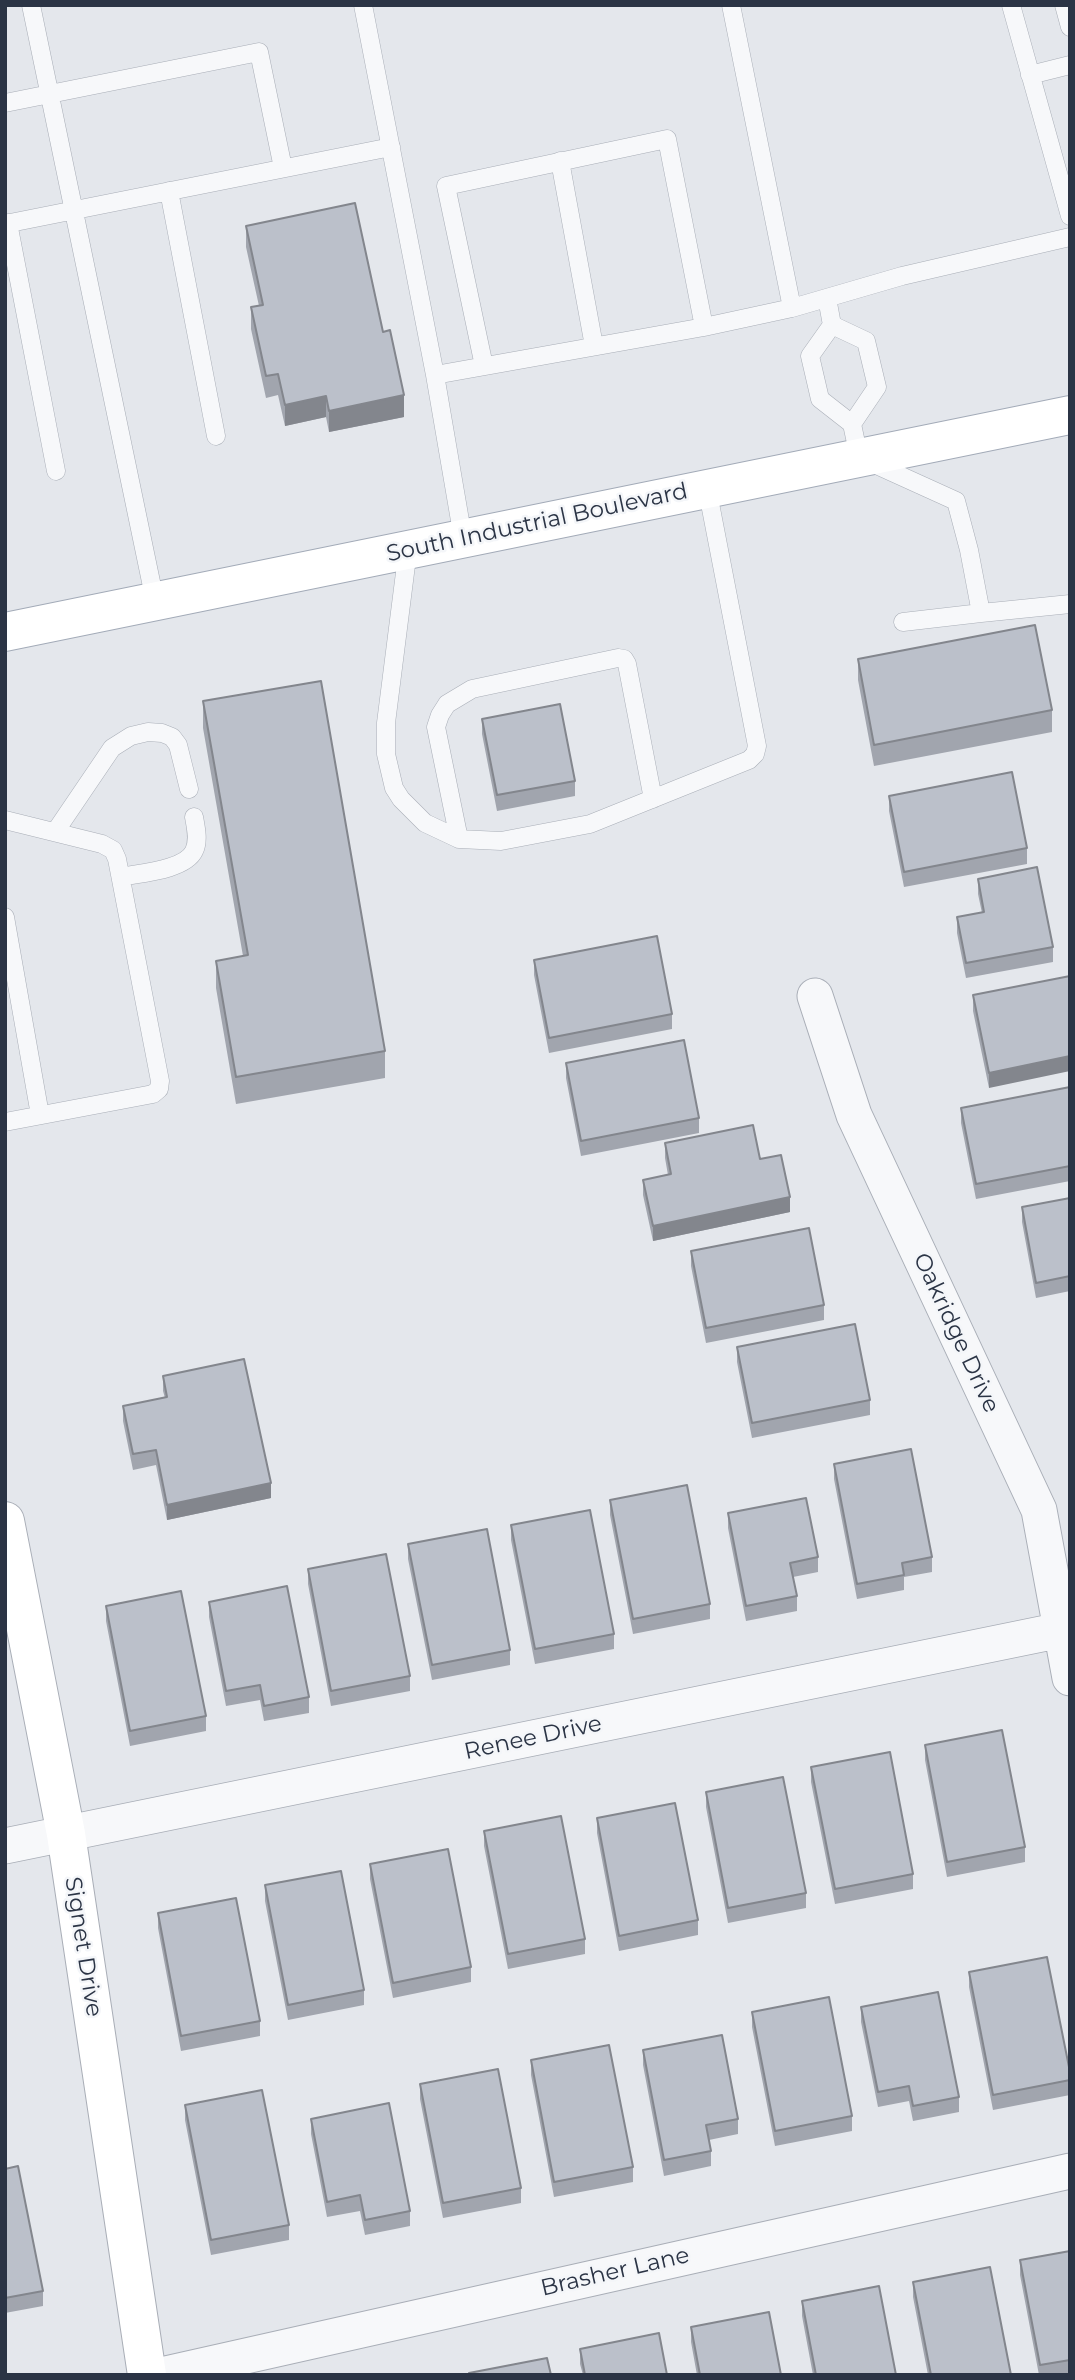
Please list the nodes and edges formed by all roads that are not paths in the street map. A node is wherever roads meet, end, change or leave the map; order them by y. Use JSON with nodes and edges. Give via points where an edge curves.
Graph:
{"nodes":[{"id":1,"x":31,"y":5,"type":"edge"},
{"id":2,"x":363,"y":5,"type":"edge"},
{"id":3,"x":731,"y":5,"type":"edge"},
{"id":4,"x":1011,"y":5,"type":"edge"},
{"id":5,"x":1064,"y":5,"type":"edge"},
{"id":6,"x":1070,"y":27,"type":"edge"},
{"id":7,"x":1070,"y":65,"type":"edge"},
{"id":8,"x":1030,"y":75,"type":"junction"},
{"id":9,"x":49,"y":93,"type":"junction"},
{"id":10,"x":5,"y":103,"type":"edge"},
{"id":11,"x":391,"y":147,"type":"junction"},
{"id":12,"x":560,"y":161,"type":"junction"},
{"id":13,"x":283,"y":168,"type":"junction"},
{"id":14,"x":169,"y":191,"type":"junction"},
{"id":15,"x":73,"y":210,"type":"junction"},
{"id":16,"x":1070,"y":216,"type":"edge"},
{"id":17,"x":6,"y":224,"type":"edge"},
{"id":18,"x":1070,"y":237,"type":"edge"},
{"id":19,"x":827,"y":298,"type":"junction"},
{"id":20,"x":792,"y":308,"type":"junction"},
{"id":21,"x":832,"y":325,"type":"junction"},
{"id":22,"x":704,"y":327,"type":"junction"},
{"id":23,"x":594,"y":346,"type":"junction"},
{"id":24,"x":484,"y":366,"type":"junction"},
{"id":25,"x":435,"y":375,"type":"junction"},
{"id":26,"x":1070,"y":415,"type":"edge"},
{"id":27,"x":216,"y":436,"type":"dead end"},
{"id":28,"x":855,"y":440,"type":"junction"},
{"id":29,"x":56,"y":471,"type":"dead end"},
{"id":30,"x":707,"y":488,"type":"junction"},
{"id":31,"x":463,"y":538,"type":"junction"},
{"id":32,"x":408,"y":549,"type":"junction"},
{"id":33,"x":156,"y":601,"type":"junction"},
{"id":34,"x":1070,"y":604,"type":"edge"},
{"id":35,"x":981,"y":613,"type":"junction"},
{"id":36,"x":903,"y":622,"type":"dead end"},
{"id":37,"x":5,"y":632,"type":"edge"},
{"id":38,"x":189,"y":789,"type":"dead end"},
{"id":39,"x":653,"y":799,"type":"junction"},
{"id":40,"x":194,"y":817,"type":"dead end"},
{"id":41,"x":5,"y":820,"type":"edge"},
{"id":42,"x":55,"y":832,"type":"junction"},
{"id":43,"x":459,"y":839,"type":"junction"},
{"id":44,"x":121,"y":877,"type":"junction"},
{"id":45,"x":5,"y":917,"type":"edge"},
{"id":46,"x":815,"y":996,"type":"dead end"},
{"id":47,"x":40,"y":1115,"type":"junction"},
{"id":48,"x":5,"y":1122,"type":"edge"},
{"id":49,"x":5,"y":1521,"type":"edge"},
{"id":50,"x":1067,"y":1657,"type":"edge"},
{"id":51,"x":66,"y":1834,"type":"junction"},
{"id":52,"x":5,"y":1846,"type":"edge"},
{"id":53,"x":1070,"y":2171,"type":"edge"},
{"id":54,"x":147,"y":2375,"type":"edge"},
{"id":55,"x":161,"y":2375,"type":"edge"}],
"edges":[{"from":1,"to":9,"type":"lane"},
{"from":2,"to":11,"type":"lane"},
{"from":3,"to":20,"type":"lane"},
{"from":4,"to":8,"type":"lane"},
{"from":5,"to":6,"type":"lane"},
{"from":7,"to":8,"type":"lane"},
{"from":8,"to":16,"type":"lane"},
{"from":9,"to":10,"type":"lane"},
{"from":9,"to":13,"type":"lane","via":[[259,52]]},
{"from":9,"to":15,"type":"lane"},
{"from":11,"to":13,"type":"lane"},
{"from":11,"to":25,"type":"lane"},
{"from":12,"to":22,"type":"lane","via":[[667,139]]},
{"from":12,"to":23,"type":"lane"},
{"from":12,"to":24,"type":"lane","via":[[446,186]]},
{"from":13,"to":14,"type":"lane"},
{"from":14,"to":15,"type":"lane"},
{"from":14,"to":27,"type":"lane"},
{"from":15,"to":17,"type":"lane"},
{"from":15,"to":33,"type":"lane"},
{"from":17,"to":29,"type":"lane"},
{"from":18,"to":19,"type":"lane"},
{"from":19,"to":20,"type":"lane"},
{"from":19,"to":21,"type":"lane"},
{"from":20,"to":22,"type":"lane"},
{"from":21,"to":28,"type":"lane","via":[[810,356],[820,399]]},
{"from":21,"to":28,"type":"lane","via":[[866,341],[877,387]]},
{"from":22,"to":23,"type":"lane"},
{"from":23,"to":24,"type":"lane"},
{"from":24,"to":25,"type":"lane"},
{"from":25,"to":31,"type":"lane"},
{"from":26,"to":28,"type":"main road","name":"South Industrial Boulevard"},
{"from":28,"to":30,"type":"main road","name":"South Industrial Boulevard"},
{"from":28,"to":35,"type":"lane","via":[[956,501]]},
{"from":30,"to":31,"type":"main road","name":"South Industrial Boulevard"},
{"from":30,"to":39,"type":"lane","via":[[758,746],[749,760]]},
{"from":31,"to":32,"type":"main road","name":"South Industrial Boulevard"},
{"from":32,"to":33,"type":"main road","name":"South Industrial Boulevard"},
{"from":32,"to":43,"type":"lane","via":[[386,754],[401,799],[425,823]]},
{"from":33,"to":37,"type":"main road","name":"South Industrial Boulevard"},
{"from":34,"to":35,"type":"lane"},
{"from":35,"to":36,"type":"lane"},
{"from":38,"to":42,"type":"lane","via":[[172,737],[148,732],[131,736],[112,748]]},
{"from":39,"to":43,"type":"lane","via":[[590,824],[501,841]]},
{"from":39,"to":43,"type":"lane","via":[[627,664],[618,657],[472,689],[447,704],[436,727]]},
{"from":40,"to":44,"type":"lane","via":[[197,835],[189,859]]},
{"from":41,"to":42,"type":"lane"},
{"from":42,"to":44,"type":"lane","via":[[113,850]]},
{"from":44,"to":47,"type":"lane","via":[[159,1089],[153,1094]]},
{"from":45,"to":47,"type":"lane"},
{"from":46,"to":50,"type":"street","name":"Oakridge Drive","via":[[854,1115],[1038,1510]]},
{"from":47,"to":48,"type":"lane"},
{"from":49,"to":51,"type":"main road","name":"Signet Drive"},
{"from":50,"to":51,"type":"street","name":"Renee Drive"},
{"from":51,"to":52,"type":"street","name":"Renee Drive"},
{"from":51,"to":54,"type":"main road","name":"Signet Drive"},
{"from":53,"to":55,"type":"street","name":"Brasher Lane"}]}
